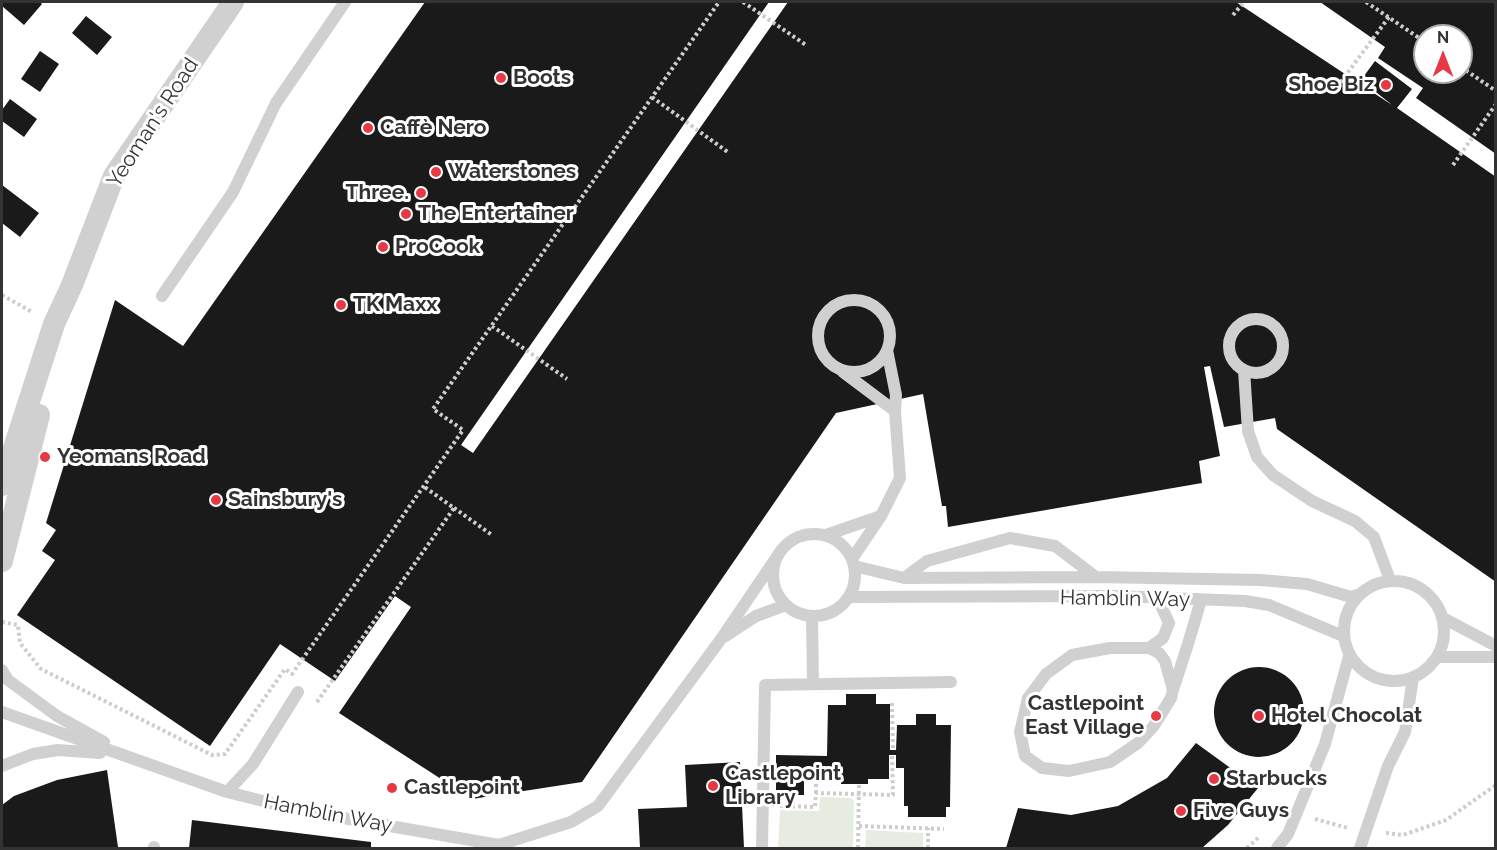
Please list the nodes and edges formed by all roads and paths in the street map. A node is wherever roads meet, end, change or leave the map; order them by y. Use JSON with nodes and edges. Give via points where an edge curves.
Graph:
{"nodes":[{"id":1,"x":234,"y":2,"type":"edge"},
{"id":2,"x":345,"y":2,"type":"edge"},
{"id":3,"x":719,"y":2,"type":"edge"},
{"id":4,"x":743,"y":2,"type":"edge"},
{"id":5,"x":1244,"y":2,"type":"edge"},
{"id":6,"x":1366,"y":2,"type":"edge"},
{"id":7,"x":1233,"y":15,"type":"dead end"},
{"id":8,"x":1389,"y":17,"type":"junction"},
{"id":9,"x":1413,"y":34,"type":"edge"},
{"id":10,"x":806,"y":45,"type":"dead end"},
{"id":11,"x":1473,"y":75,"type":"edge"},
{"id":12,"x":1337,"y":87,"type":"dead end"},
{"id":13,"x":1496,"y":91,"type":"edge"},
{"id":14,"x":652,"y":97,"type":"junction"},
{"id":15,"x":1496,"y":104,"type":"edge"},
{"id":16,"x":729,"y":153,"type":"dead end"},
{"id":17,"x":1454,"y":165,"type":"dead end"},
{"id":18,"x":72,"y":285,"type":"junction"},
{"id":19,"x":2,"y":295,"type":"edge"},
{"id":20,"x":162,"y":296,"type":"dead end"},
{"id":21,"x":54,"y":324,"type":"junction"},
{"id":22,"x":492,"y":326,"type":"junction"},
{"id":23,"x":887,"y":350,"type":"junction"},
{"id":24,"x":1244,"y":370,"type":"junction"},
{"id":25,"x":842,"y":371,"type":"junction"},
{"id":26,"x":567,"y":379,"type":"dead end"},
{"id":27,"x":895,"y":411,"type":"junction"},
{"id":28,"x":2,"y":485,"type":"edge"},
{"id":29,"x":423,"y":486,"type":"junction"},
{"id":30,"x":454,"y":508,"type":"junction"},
{"id":31,"x":881,"y":516,"type":"junction"},
{"id":32,"x":492,"y":535,"type":"dead end"},
{"id":33,"x":826,"y":535,"type":"junction"},
{"id":34,"x":780,"y":552,"type":"junction"},
{"id":35,"x":2,"y":561,"type":"edge"},
{"id":36,"x":853,"y":562,"type":"junction"},
{"id":37,"x":1096,"y":577,"type":"junction"},
{"id":38,"x":904,"y":578,"type":"junction"},
{"id":39,"x":1390,"y":580,"type":"junction"},
{"id":40,"x":1358,"y":595,"type":"junction"},
{"id":41,"x":849,"y":597,"type":"junction"},
{"id":42,"x":1158,"y":599,"type":"junction"},
{"id":43,"x":1201,"y":600,"type":"junction"},
{"id":44,"x":786,"y":605,"type":"junction"},
{"id":45,"x":812,"y":615,"type":"junction"},
{"id":46,"x":1443,"y":618,"type":"junction"},
{"id":47,"x":2,"y":622,"type":"edge"},
{"id":48,"x":1343,"y":636,"type":"junction"},
{"id":49,"x":721,"y":639,"type":"junction"},
{"id":50,"x":1496,"y":646,"type":"edge"},
{"id":51,"x":1149,"y":648,"type":"junction"},
{"id":52,"x":1349,"y":656,"type":"junction"},
{"id":53,"x":1438,"y":657,"type":"junction"},
{"id":54,"x":1496,"y":657,"type":"edge"},
{"id":55,"x":2,"y":670,"type":"edge"},
{"id":56,"x":1413,"y":677,"type":"junction"},
{"id":57,"x":951,"y":682,"type":"dead end"},
{"id":58,"x":892,"y":683,"type":"junction"},
{"id":59,"x":813,"y":684,"type":"junction"},
{"id":60,"x":1173,"y":690,"type":"junction"},
{"id":61,"x":298,"y":692,"type":"joint"},
{"id":62,"x":2,"y":712,"type":"edge"},
{"id":63,"x":136,"y":760,"type":"junction"},
{"id":64,"x":2,"y":766,"type":"edge"},
{"id":65,"x":816,"y":776,"type":"dead end"},
{"id":66,"x":859,"y":784,"type":"dead end"},
{"id":67,"x":1496,"y":785,"type":"edge"},
{"id":68,"x":227,"y":792,"type":"junction"},
{"id":69,"x":816,"y":793,"type":"junction"},
{"id":70,"x":859,"y":794,"type":"junction"},
{"id":71,"x":762,"y":805,"type":"junction"},
{"id":72,"x":1296,"y":812,"type":"junction"},
{"id":73,"x":859,"y":826,"type":"junction"},
{"id":74,"x":928,"y":828,"type":"junction"},
{"id":75,"x":944,"y":829,"type":"dead end"},
{"id":76,"x":1365,"y":831,"type":"junction"},
{"id":77,"x":762,"y":849,"type":"edge"},
{"id":78,"x":858,"y":849,"type":"edge"},
{"id":79,"x":928,"y":849,"type":"edge"},
{"id":80,"x":1277,"y":849,"type":"edge"},
{"id":81,"x":1360,"y":849,"type":"edge"}],
"edges":[{"from":1,"to":18,"type":"street","name":"Yeoman's Road","via":[[114,176]]},
{"from":2,"to":20,"type":"lane","via":[[276,103],[233,192]]},
{"from":3,"to":14,"type":"path"},
{"from":4,"to":10,"type":"path"},
{"from":5,"to":7,"type":"path"},
{"from":6,"to":8,"type":"path"},
{"from":8,"to":9,"type":"path"},
{"from":8,"to":12,"type":"path"},
{"from":11,"to":13,"type":"path"},
{"from":14,"to":16,"type":"path"},
{"from":14,"to":22,"type":"path"},
{"from":15,"to":17,"type":"path"},
{"from":18,"to":21,"type":"street","name":"Yeoman's Road"},
{"from":18,"to":35,"type":"street","name":"Yeoman's Road"},
{"from":19,"to":21,"type":"path"},
{"from":21,"to":28,"type":"street","name":"Yeoman's Road"},
{"from":22,"to":26,"type":"path"},
{"from":22,"to":29,"type":"path","via":[[433,409],[463,430]]},
{"from":23,"to":25,"type":"lane","via":[[869,369]]},
{"from":23,"to":25,"type":"lane","via":[[890,332],[882,313],[862,301],[840,303],[823,318],[818,340],[827,360]]},
{"from":23,"to":27,"type":"lane","via":[[895,381]]},
{"from":24,"to":24,"type":"lane","via":[[1229,352],[1232,331],[1252,318],[1271,323],[1282,337],[1281,356],[1268,370]]},
{"from":24,"to":39,"type":"lane","via":[[1248,431],[1257,457],[1283,482],[1355,521],[1374,537]]},
{"from":25,"to":27,"type":"lane"},
{"from":27,"to":31,"type":"lane","via":[[900,478]]},
{"from":29,"to":30,"type":"path"},
{"from":29,"to":47,"type":"path","via":[[292,674],[285,669],[221,756],[212,755],[41,669],[20,643],[18,626]]},
{"from":30,"to":32,"type":"path"},
{"from":30,"to":61,"type":"path","via":[[316,703]]},
{"from":31,"to":33,"type":"lane","name":"Hamblin Way"},
{"from":31,"to":36,"type":"lane"},
{"from":33,"to":34,"type":"lane","name":"Hamblin Way","via":[[800,536]]},
{"from":33,"to":36,"type":"lane","via":[[846,548]]},
{"from":34,"to":44,"type":"lane","via":[[774,579],[777,593]]},
{"from":34,"to":49,"type":"lane","name":"Hamblin Way"},
{"from":36,"to":38,"type":"lane","name":"Hamblin Way"},
{"from":36,"to":41,"type":"lane","via":[[855,576]]},
{"from":37,"to":38,"type":"lane","name":"Hamblin Way"},
{"from":37,"to":38,"type":"lane","name":"Hamblin Way","via":[[1055,546],[1010,538],[927,561]]},
{"from":37,"to":40,"type":"lane","name":"Hamblin Way","via":[[1260,580],[1307,584],[1351,597]]},
{"from":39,"to":40,"type":"lane"},
{"from":39,"to":46,"type":"lane","via":[[1424,589]]},
{"from":40,"to":48,"type":"lane","via":[[1349,606]]},
{"from":41,"to":42,"type":"lane","name":"Hamblin Way"},
{"from":41,"to":45,"type":"lane","via":[[832,611]]},
{"from":42,"to":43,"type":"lane","name":"Hamblin Way"},
{"from":42,"to":51,"type":"lane","via":[[1168,623],[1163,638]]},
{"from":43,"to":48,"type":"lane","name":"Hamblin Way","via":[[1269,605]]},
{"from":43,"to":60,"type":"lane"},
{"from":44,"to":45,"type":"lane"},
{"from":44,"to":49,"type":"lane","name":"Hamblin Way","via":[[756,615]]},
{"from":45,"to":59,"type":"lane"},
{"from":46,"to":50,"type":"lane"},
{"from":46,"to":53,"type":"lane","via":[[1444,640]]},
{"from":48,"to":52,"type":"lane"},
{"from":49,"to":68,"type":"lane","name":"Hamblin Way","via":[[598,806],[571,822],[499,845],[303,811]]},
{"from":51,"to":60,"type":"lane","via":[[1165,662]]},
{"from":51,"to":60,"type":"lane","via":[[1110,648],[1072,655],[1046,674],[1028,698],[1020,732],[1025,756],[1042,768],[1069,771],[1110,762],[1153,727]]},
{"from":52,"to":56,"type":"lane","via":[[1376,680]]},
{"from":52,"to":72,"type":"lane","via":[[1325,744]]},
{"from":53,"to":54,"type":"lane"},
{"from":53,"to":56,"type":"lane"},
{"from":55,"to":63,"type":"lane","name":"Hamblin Way","via":[[8,680],[57,716]]},
{"from":56,"to":76,"type":"lane","via":[[1405,732],[1388,766]]},
{"from":57,"to":58,"type":"lane"},
{"from":58,"to":59,"type":"lane"},
{"from":58,"to":70,"type":"path","via":[[893,795]]},
{"from":59,"to":71,"type":"lane","via":[[765,685]]},
{"from":61,"to":68,"type":"lane","via":[[253,764]]},
{"from":62,"to":63,"type":"lane","name":"Hamblin Way"},
{"from":63,"to":64,"type":"lane","name":"Hamblin Way","via":[[58,750],[33,754]]},
{"from":63,"to":68,"type":"lane","name":"Hamblin Way"},
{"from":65,"to":69,"type":"path"},
{"from":66,"to":70,"type":"path"},
{"from":67,"to":76,"type":"path","via":[[1446,820],[1425,828],[1403,835]]},
{"from":69,"to":70,"type":"path"},
{"from":69,"to":71,"type":"path","via":[[815,807]]},
{"from":70,"to":73,"type":"path"},
{"from":71,"to":77,"type":"lane"},
{"from":72,"to":76,"type":"path"},
{"from":72,"to":80,"type":"lane"},
{"from":73,"to":74,"type":"path"},
{"from":73,"to":78,"type":"path"},
{"from":74,"to":75,"type":"path"},
{"from":74,"to":79,"type":"path"},
{"from":76,"to":81,"type":"lane"}]}
